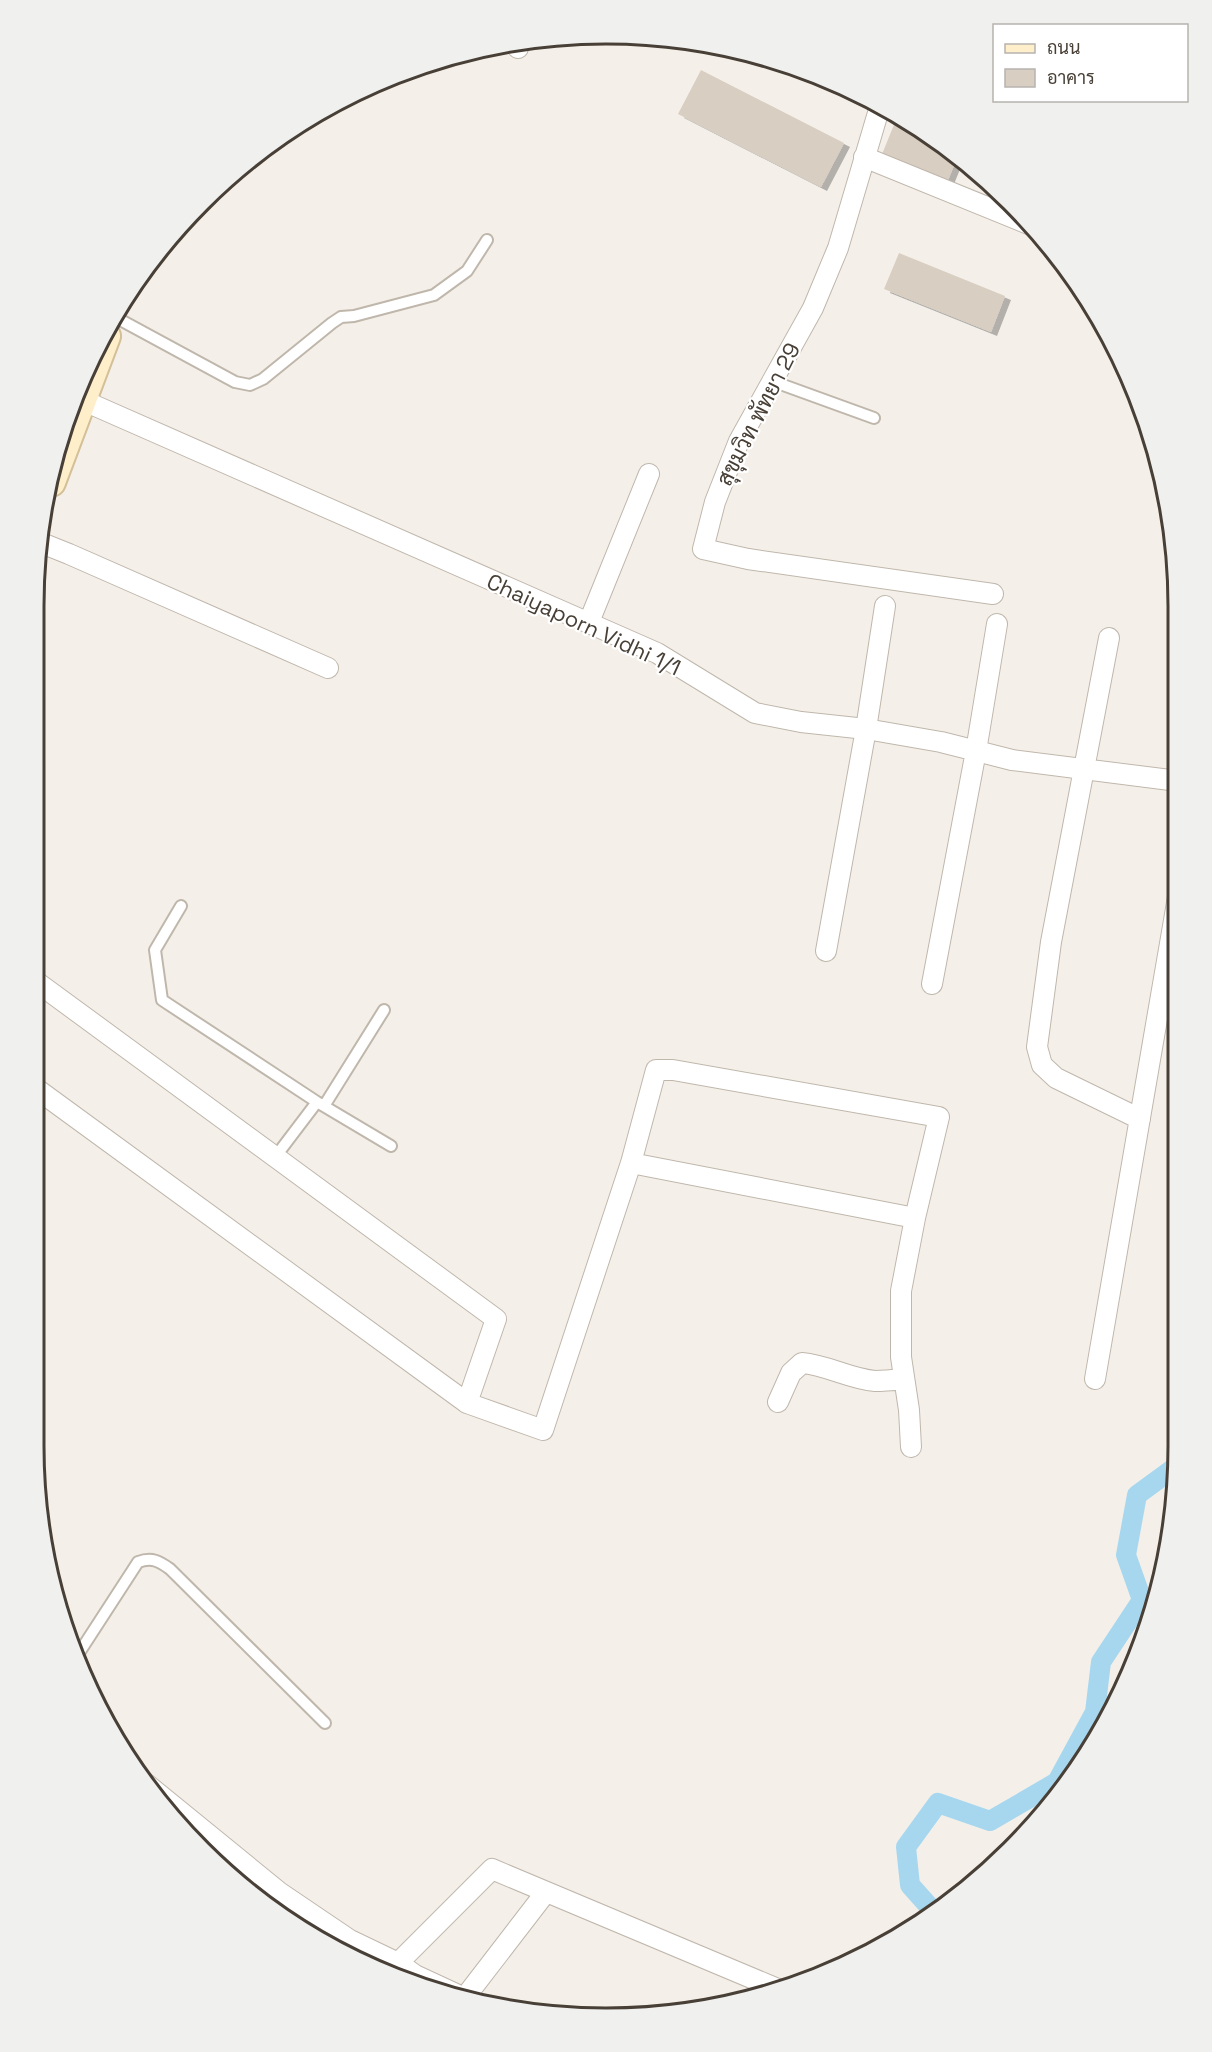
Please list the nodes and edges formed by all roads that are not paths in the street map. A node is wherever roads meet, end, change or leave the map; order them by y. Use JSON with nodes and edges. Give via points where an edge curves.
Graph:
{"nodes":[{"id":1,"x":878,"y":114,"type":"edge"},
{"id":2,"x":864,"y":157,"type":"junction"},
{"id":3,"x":1014,"y":219,"type":"edge"},
{"id":4,"x":487,"y":240,"type":"dead end"},
{"id":5,"x":122,"y":321,"type":"edge"},
{"id":6,"x":772,"y":381,"type":"junction"},
{"id":7,"x":82,"y":400,"type":"edge"},
{"id":8,"x":874,"y":418,"type":"dead end"},
{"id":9,"x":649,"y":474,"type":"dead end"},
{"id":10,"x":47,"y":545,"type":"edge"},
{"id":11,"x":993,"y":594,"type":"dead end"},
{"id":12,"x":885,"y":606,"type":"dead end"},
{"id":13,"x":589,"y":622,"type":"junction"},
{"id":14,"x":997,"y":624,"type":"dead end"},
{"id":15,"x":1109,"y":638,"type":"dead end"},
{"id":16,"x":328,"y":668,"type":"dead end"},
{"id":17,"x":866,"y":729,"type":"junction"},
{"id":18,"x":976,"y":751,"type":"junction"},
{"id":19,"x":1083,"y":770,"type":"junction"},
{"id":20,"x":1168,"y":780,"type":"edge"},
{"id":21,"x":182,"y":906,"type":"dead end"},
{"id":22,"x":825,"y":951,"type":"dead end"},
{"id":23,"x":1168,"y":955,"type":"edge"},
{"id":24,"x":932,"y":984,"type":"dead end"},
{"id":25,"x":44,"y":987,"type":"edge"},
{"id":26,"x":384,"y":1010,"type":"dead end"},
{"id":27,"x":44,"y":1095,"type":"edge"},
{"id":28,"x":320,"y":1104,"type":"junction"},
{"id":29,"x":1140,"y":1119,"type":"junction"},
{"id":30,"x":391,"y":1146,"type":"dead end"},
{"id":31,"x":276,"y":1156,"type":"junction"},
{"id":32,"x":631,"y":1163,"type":"junction"},
{"id":33,"x":915,"y":1218,"type":"junction"},
{"id":34,"x":904,"y":1379,"type":"junction"},
{"id":35,"x":1095,"y":1379,"type":"dead end"},
{"id":36,"x":778,"y":1402,"type":"dead end"},
{"id":37,"x":467,"y":1403,"type":"junction"},
{"id":38,"x":911,"y":1447,"type":"dead end"},
{"id":39,"x":81,"y":1649,"type":"edge"},
{"id":40,"x":325,"y":1723,"type":"dead end"},
{"id":41,"x":176,"y":1808,"type":"edge"},
{"id":42,"x":546,"y":1892,"type":"junction"},
{"id":43,"x":398,"y":1963,"type":"junction"},
{"id":44,"x":417,"y":1976,"type":"edge"},
{"id":45,"x":767,"y":1985,"type":"edge"},
{"id":46,"x":470,"y":1991,"type":"edge"}],
"edges":[{"from":1,"to":2,"type":"street","name":"สุขุมวิท พัทยา 29"},
{"from":2,"to":3,"type":"street"},
{"from":2,"to":6,"type":"street","name":"สุขุมวิท พัทยา 29","via":[[838,248],[813,308]]},
{"from":4,"to":5,"type":"lane","via":[[467,271],[434,295],[341,317],[250,385],[235,382]]},
{"from":6,"to":8,"type":"lane"},
{"from":6,"to":11,"type":"street","name":"สุขุมวิท พัทยา 29","via":[[739,441],[715,502],[703,549]]},
{"from":7,"to":13,"type":"street","name":"Chaiyaporn Vidhi 1/1"},
{"from":9,"to":13,"type":"street"},
{"from":10,"to":16,"type":"street"},
{"from":12,"to":17,"type":"street"},
{"from":13,"to":17,"type":"street","name":"Chaiyaporn Vidhi 1/1","via":[[657,653],[755,713]]},
{"from":14,"to":18,"type":"street"},
{"from":15,"to":19,"type":"street"},
{"from":17,"to":18,"type":"street","name":"Chaiyaporn Vidhi 1/1"},
{"from":17,"to":22,"type":"street"},
{"from":18,"to":19,"type":"street","name":"Chaiyaporn Vidhi 1/1"},
{"from":18,"to":24,"type":"street"},
{"from":19,"to":20,"type":"street","name":"Chaiyaporn Vidhi 1/1"},
{"from":19,"to":29,"type":"street","via":[[1051,942],[1037,1047],[1042,1065],[1056,1078]]},
{"from":21,"to":28,"type":"lane","via":[[155,950],[162,999]]},
{"from":23,"to":29,"type":"street"},
{"from":25,"to":31,"type":"street"},
{"from":26,"to":28,"type":"lane"},
{"from":27,"to":37,"type":"street"},
{"from":28,"to":30,"type":"lane"},
{"from":28,"to":31,"type":"lane"},
{"from":29,"to":35,"type":"street"},
{"from":31,"to":37,"type":"street","via":[[496,1318]]},
{"from":32,"to":33,"type":"street"},
{"from":32,"to":33,"type":"street","via":[[656,1070],[939,1117]]},
{"from":32,"to":37,"type":"street","via":[[543,1430]]},
{"from":33,"to":34,"type":"street","via":[[901,1291]]},
{"from":34,"to":36,"type":"street","via":[[875,1381],[802,1363],[791,1373]]},
{"from":34,"to":38,"type":"street"},
{"from":39,"to":40,"type":"lane","via":[[138,1562],[157,1560]]},
{"from":41,"to":43,"type":"street","via":[[279,1892],[350,1940]]},
{"from":42,"to":43,"type":"street","via":[[492,1869]]},
{"from":42,"to":45,"type":"street"},
{"from":42,"to":46,"type":"street"},
{"from":43,"to":44,"type":"street"}]}
